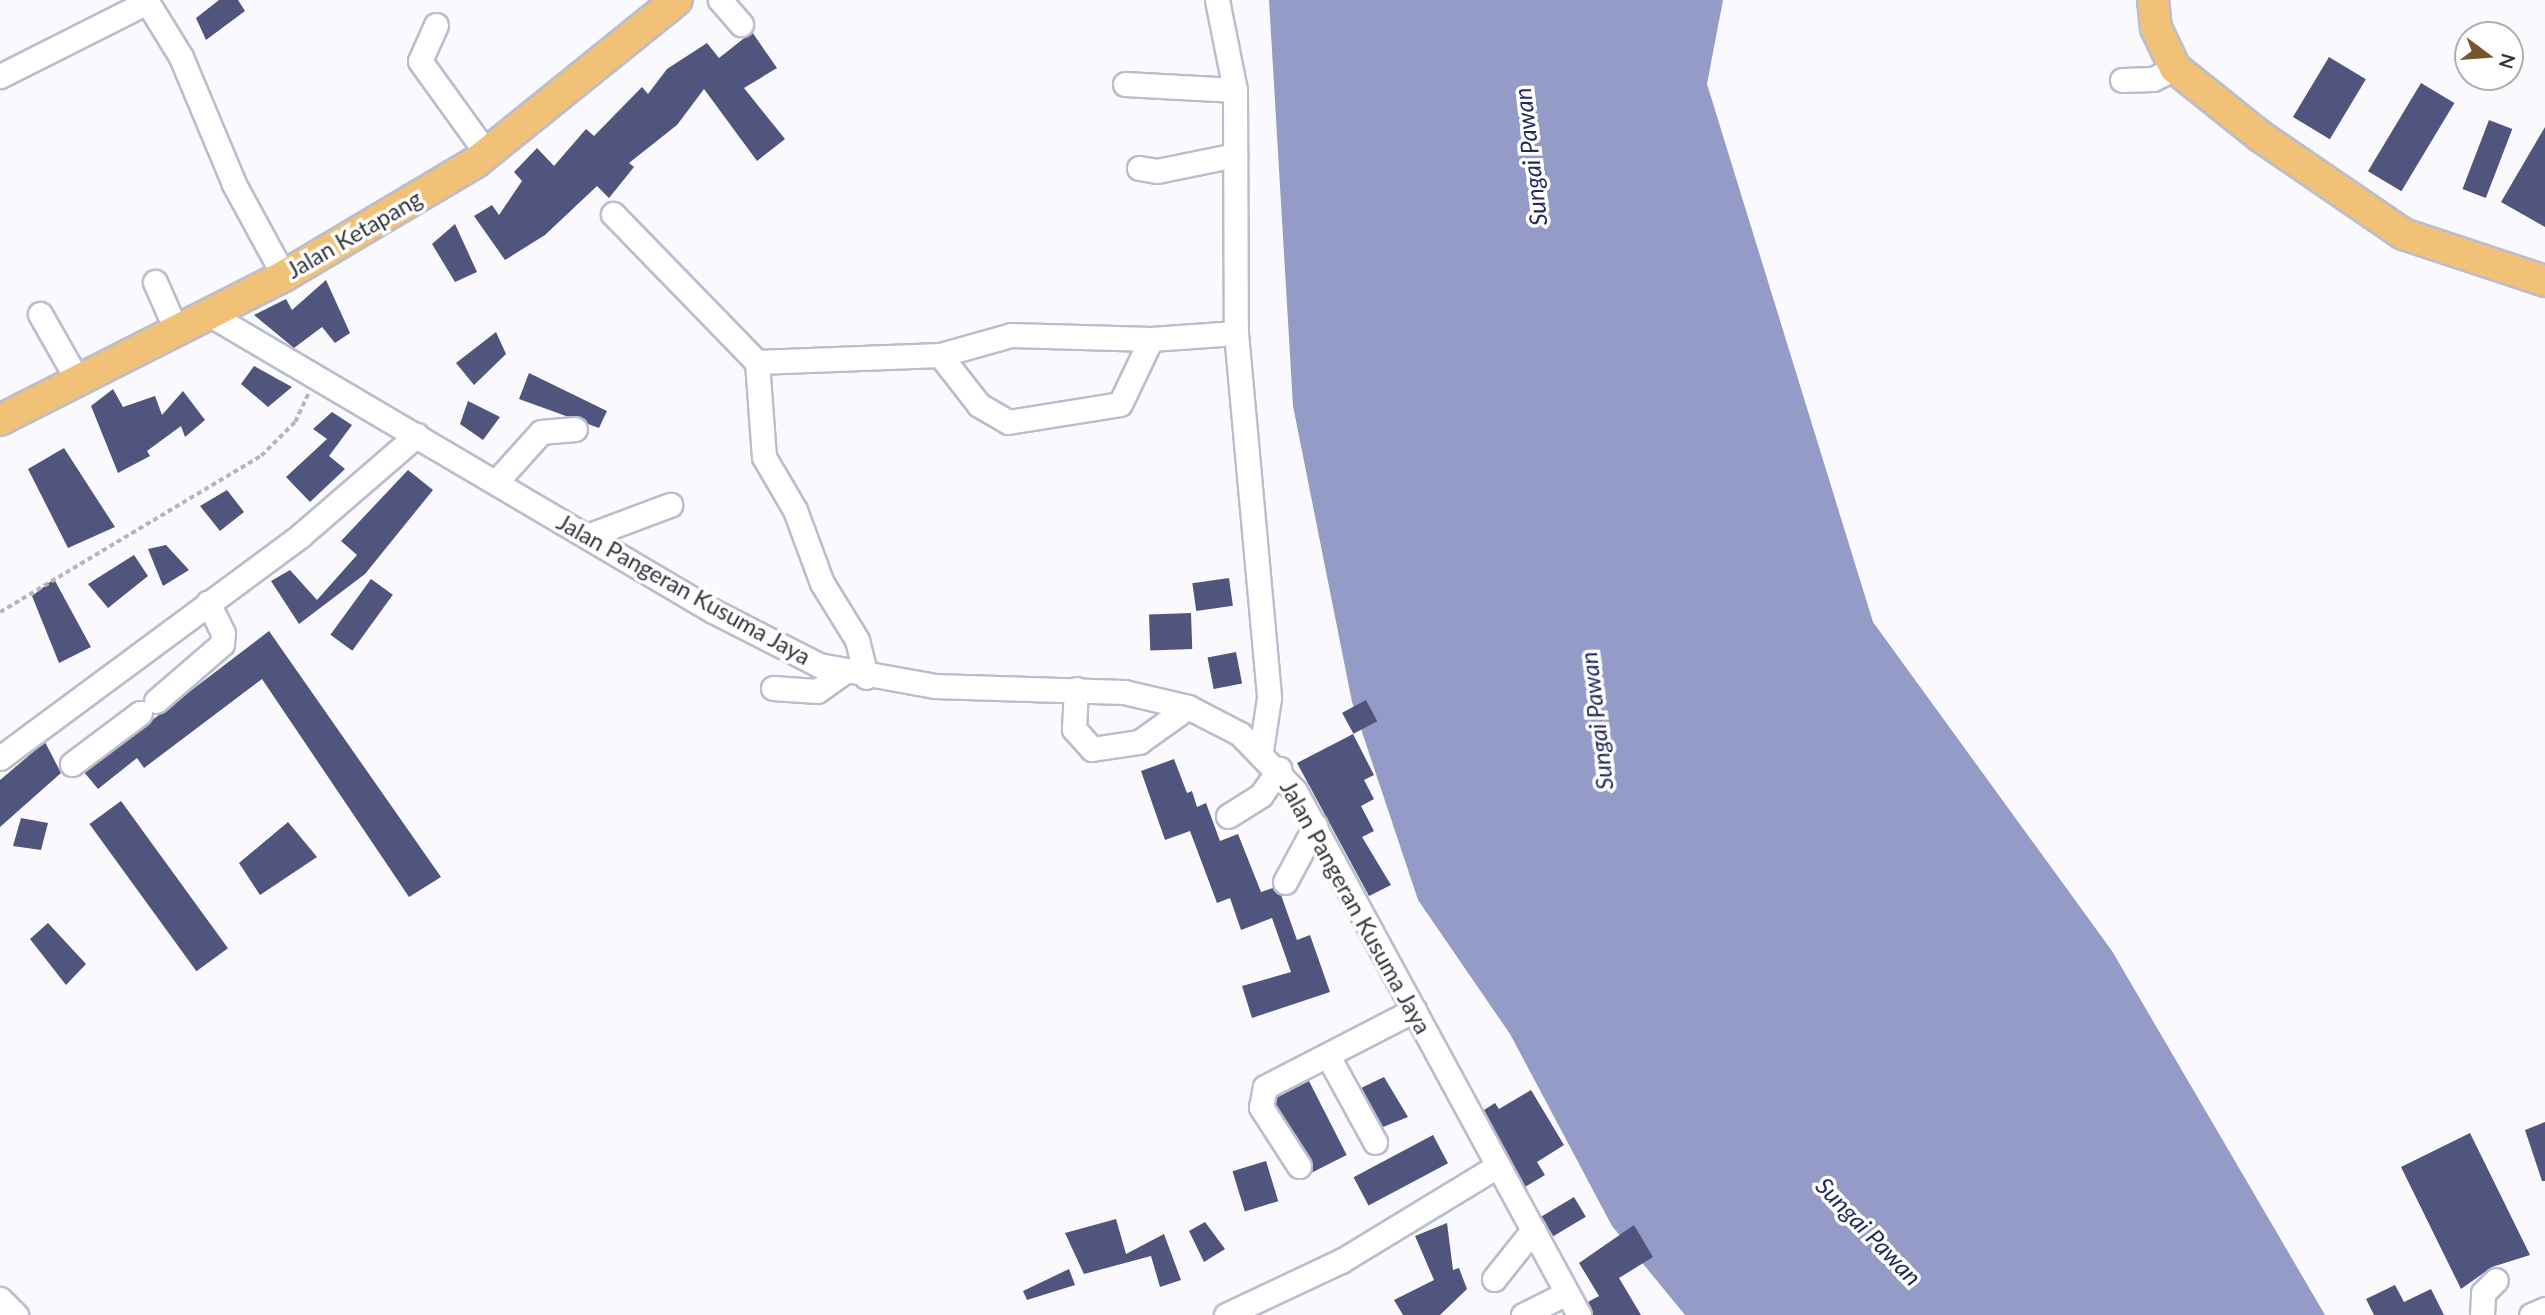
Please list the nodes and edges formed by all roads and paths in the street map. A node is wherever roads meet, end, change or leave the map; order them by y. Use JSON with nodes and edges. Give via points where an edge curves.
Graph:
{"nodes":[{"id":1,"x":677,"y":0,"type":"edge"},
{"id":2,"x":720,"y":0,"type":"edge"},
{"id":3,"x":1217,"y":0,"type":"edge"},
{"id":4,"x":2153,"y":0,"type":"edge"},
{"id":5,"x":147,"y":1,"type":"edge"},
{"id":6,"x":741,"y":24,"type":"dead end"},
{"id":7,"x":436,"y":25,"type":"dead end"},
{"id":8,"x":2175,"y":68,"type":"junction"},
{"id":9,"x":0,"y":76,"type":"edge"},
{"id":10,"x":2122,"y":80,"type":"dead end"},
{"id":11,"x":1125,"y":84,"type":"dead end"},
{"id":12,"x":1235,"y":90,"type":"junction"},
{"id":13,"x":487,"y":154,"type":"junction"},
{"id":14,"x":1235,"y":155,"type":"junction"},
{"id":15,"x":1139,"y":168,"type":"dead end"},
{"id":16,"x":613,"y":214,"type":"dead end"},
{"id":17,"x":284,"y":276,"type":"junction"},
{"id":18,"x":2545,"y":281,"type":"edge"},
{"id":19,"x":155,"y":282,"type":"dead end"},
{"id":20,"x":40,"y":314,"type":"dead end"},
{"id":21,"x":209,"y":314,"type":"junction"},
{"id":22,"x":176,"y":330,"type":"junction"},
{"id":23,"x":1236,"y":333,"type":"junction"},
{"id":24,"x":1151,"y":339,"type":"junction"},
{"id":25,"x":940,"y":355,"type":"junction"},
{"id":26,"x":757,"y":362,"type":"junction"},
{"id":27,"x":312,"y":375,"type":"junction"},
{"id":28,"x":77,"y":379,"type":"junction"},
{"id":29,"x":2,"y":415,"type":"edge"},
{"id":30,"x":575,"y":429,"type":"dead end"},
{"id":31,"x":417,"y":435,"type":"junction"},
{"id":32,"x":496,"y":482,"type":"junction"},
{"id":33,"x":670,"y":505,"type":"dead end"},
{"id":34,"x":587,"y":536,"type":"junction"},
{"id":35,"x":208,"y":602,"type":"junction"},
{"id":36,"x":0,"y":612,"type":"edge"},
{"id":37,"x":843,"y":673,"type":"junction"},
{"id":38,"x":866,"y":677,"type":"junction"},
{"id":39,"x":773,"y":688,"type":"dead end"},
{"id":40,"x":1076,"y":689,"type":"junction"},
{"id":41,"x":1188,"y":707,"type":"junction"},
{"id":42,"x":1261,"y":750,"type":"junction"},
{"id":43,"x":0,"y":758,"type":"edge"},
{"id":44,"x":72,"y":764,"type":"dead end"},
{"id":45,"x":1279,"y":769,"type":"junction"},
{"id":46,"x":1228,"y":816,"type":"dead end"},
{"id":47,"x":1315,"y":827,"type":"junction"},
{"id":48,"x":1285,"y":882,"type":"dead end"},
{"id":49,"x":1414,"y":1010,"type":"junction"},
{"id":50,"x":1328,"y":1055,"type":"junction"},
{"id":51,"x":1375,"y":1142,"type":"dead end"},
{"id":52,"x":1299,"y":1166,"type":"dead end"},
{"id":53,"x":1497,"y":1166,"type":"junction"},
{"id":54,"x":1533,"y":1230,"type":"junction"},
{"id":55,"x":1494,"y":1279,"type":"dead end"},
{"id":56,"x":2496,"y":1280,"type":"dead end"},
{"id":57,"x":1567,"y":1293,"type":"junction"},
{"id":58,"x":0,"y":1299,"type":"edge"},
{"id":59,"x":2545,"y":1309,"type":"edge"},
{"id":60,"x":16,"y":1315,"type":"edge"},
{"id":61,"x":1226,"y":1315,"type":"edge"},
{"id":62,"x":1523,"y":1315,"type":"edge"},
{"id":63,"x":1579,"y":1315,"type":"edge"},
{"id":64,"x":2482,"y":1315,"type":"edge"},
{"id":65,"x":2531,"y":1315,"type":"edge"}],
"edges":[{"from":1,"to":13,"type":"main road","name":"Jalan Ketapang"},
{"from":2,"to":6,"type":"street"},
{"from":3,"to":12,"type":"street"},
{"from":4,"to":8,"type":"main road","via":[[2156,28]]},
{"from":5,"to":9,"type":"street"},
{"from":5,"to":17,"type":"street","via":[[181,57],[230,176]]},
{"from":7,"to":13,"type":"street","via":[[420,61]]},
{"from":8,"to":10,"type":"street","via":[[2153,79]]},
{"from":8,"to":18,"type":"main road","via":[[2384,224],[2445,252]]},
{"from":11,"to":12,"type":"street"},
{"from":12,"to":14,"type":"street"},
{"from":13,"to":17,"type":"main road","name":"Jalan Ketapang"},
{"from":14,"to":15,"type":"street","via":[[1157,171]]},
{"from":14,"to":23,"type":"street"},
{"from":16,"to":26,"type":"street"},
{"from":17,"to":21,"type":"main road","name":"Jalan Ketapang"},
{"from":19,"to":22,"type":"street"},
{"from":20,"to":28,"type":"street"},
{"from":21,"to":22,"type":"main road","name":"Jalan Ketapang"},
{"from":21,"to":27,"type":"street","name":"Jalan Pangeran Kusuma Jaya"},
{"from":22,"to":28,"type":"main road","name":"Jalan Ketapang"},
{"from":23,"to":24,"type":"street"},
{"from":23,"to":42,"type":"street","via":[[1269,698]]},
{"from":24,"to":25,"type":"street","via":[[1011,335]]},
{"from":24,"to":25,"type":"street","via":[[1120,404],[1009,422],[979,405]]},
{"from":25,"to":26,"type":"street"},
{"from":26,"to":38,"type":"street","via":[[764,457],[795,510],[822,583],[857,640]]},
{"from":27,"to":31,"type":"street","name":"Jalan Pangeran Kusuma Jaya"},
{"from":27,"to":36,"type":"path","via":[[295,422],[261,456]]},
{"from":28,"to":29,"type":"main road","name":"Jalan Ketapang"},
{"from":30,"to":32,"type":"street","via":[[541,432]]},
{"from":31,"to":32,"type":"street","name":"Jalan Pangeran Kusuma Jaya"},
{"from":31,"to":35,"type":"street","via":[[340,503]]},
{"from":32,"to":34,"type":"street","name":"Jalan Pangeran Kusuma Jaya"},
{"from":33,"to":34,"type":"street"},
{"from":34,"to":37,"type":"street","name":"Jalan Pangeran Kusuma Jaya","via":[[778,647]]},
{"from":35,"to":43,"type":"street"},
{"from":35,"to":44,"type":"street","via":[[223,633],[222,644]]},
{"from":37,"to":38,"type":"street","name":"Jalan Pangeran Kusuma Jaya"},
{"from":37,"to":39,"type":"street","via":[[817,691]]},
{"from":38,"to":40,"type":"street","name":"Jalan Pangeran Kusuma Jaya","via":[[934,687]]},
{"from":40,"to":41,"type":"street","name":"Jalan Pangeran Kusuma Jaya"},
{"from":40,"to":41,"type":"street","via":[[1074,729],[1092,748],[1139,742]]},
{"from":41,"to":42,"type":"street","name":"Jalan Pangeran Kusuma Jaya"},
{"from":42,"to":45,"type":"street","name":"Jalan Pangeran Kusuma Jaya"},
{"from":45,"to":46,"type":"street","via":[[1261,795]]},
{"from":45,"to":47,"type":"street","name":"Jalan Pangeran Kusuma Jaya"},
{"from":47,"to":48,"type":"street"},
{"from":47,"to":49,"type":"street","name":"Jalan Pangeran Kusuma Jaya"},
{"from":49,"to":50,"type":"street"},
{"from":49,"to":53,"type":"street","name":"Jalan Pangeran Kusuma Jaya"},
{"from":50,"to":51,"type":"street"},
{"from":50,"to":52,"type":"street","via":[[1274,1082],[1260,1096]]},
{"from":53,"to":54,"type":"street","name":"Jalan Pangeran Kusuma Jaya"},
{"from":53,"to":61,"type":"street","via":[[1340,1261]]},
{"from":54,"to":55,"type":"street"},
{"from":54,"to":57,"type":"street","name":"Jalan Pangeran Kusuma Jaya"},
{"from":56,"to":64,"type":"street","via":[[2483,1293]]},
{"from":57,"to":62,"type":"street"},
{"from":57,"to":63,"type":"street","name":"Jalan Pangeran Kusuma Jaya"},
{"from":58,"to":60,"type":"street"},
{"from":59,"to":65,"type":"street"}]}
